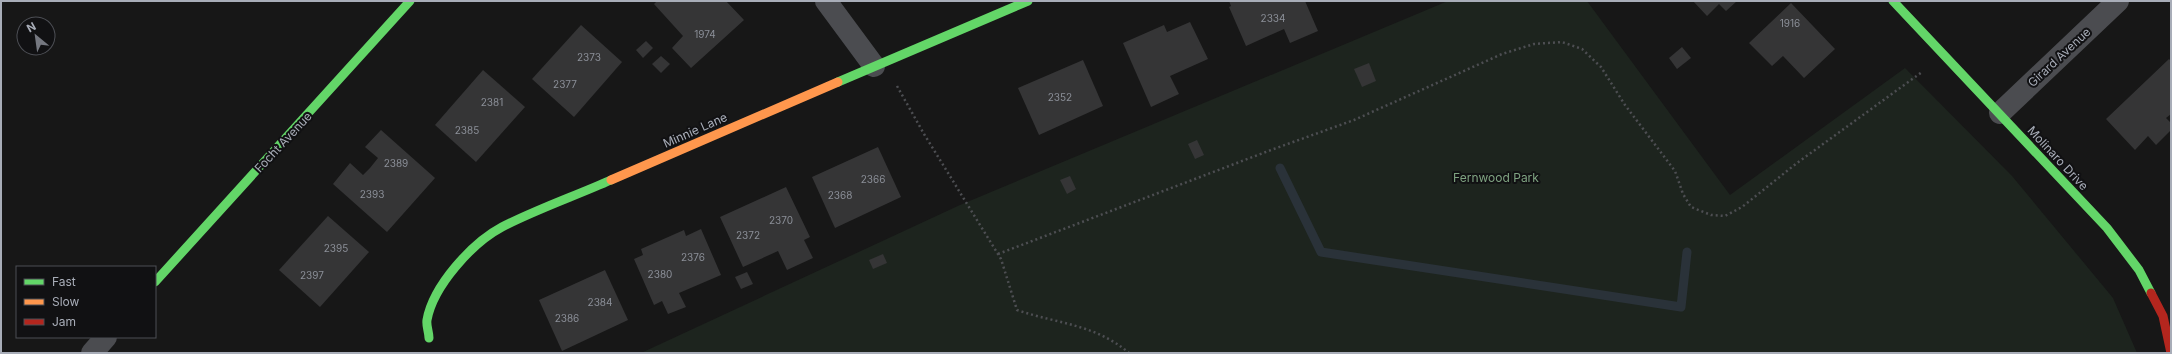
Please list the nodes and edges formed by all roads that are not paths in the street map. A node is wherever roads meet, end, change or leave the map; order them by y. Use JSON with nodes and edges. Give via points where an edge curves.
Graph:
{"nodes":[{"id":1,"x":410,"y":1,"type":"edge"},
{"id":2,"x":826,"y":1,"type":"edge"},
{"id":3,"x":1028,"y":1,"type":"edge"},
{"id":4,"x":1893,"y":1,"type":"edge"},
{"id":5,"x":2118,"y":1,"type":"edge"},
{"id":6,"x":880,"y":64,"type":"junction"},
{"id":7,"x":2000,"y":113,"type":"junction"},
{"id":8,"x":156,"y":281,"type":"edge"},
{"id":9,"x":105,"y":338,"type":"edge"},
{"id":10,"x":429,"y":338,"type":"dead end"},
{"id":11,"x":92,"y":353,"type":"edge"},
{"id":12,"x":2171,"y":353,"type":"edge"}],
"edges":[{"from":1,"to":8,"type":"street","name":"Focht Avenue"},
{"from":2,"to":6,"type":"street"},
{"from":3,"to":6,"type":"street","name":"Minnie Lane"},
{"from":4,"to":7,"type":"street","name":"Molinaro Drive"},
{"from":5,"to":7,"type":"street","name":"Girard Avenue"},
{"from":6,"to":10,"type":"street","name":"Minnie Lane","via":[[501,228],[473,248],[450,273],[433,303],[427,321]]},
{"from":7,"to":12,"type":"street","name":"Molinaro Drive","via":[[2107,228],[2139,270],[2163,316]]},
{"from":9,"to":11,"type":"street"}]}
